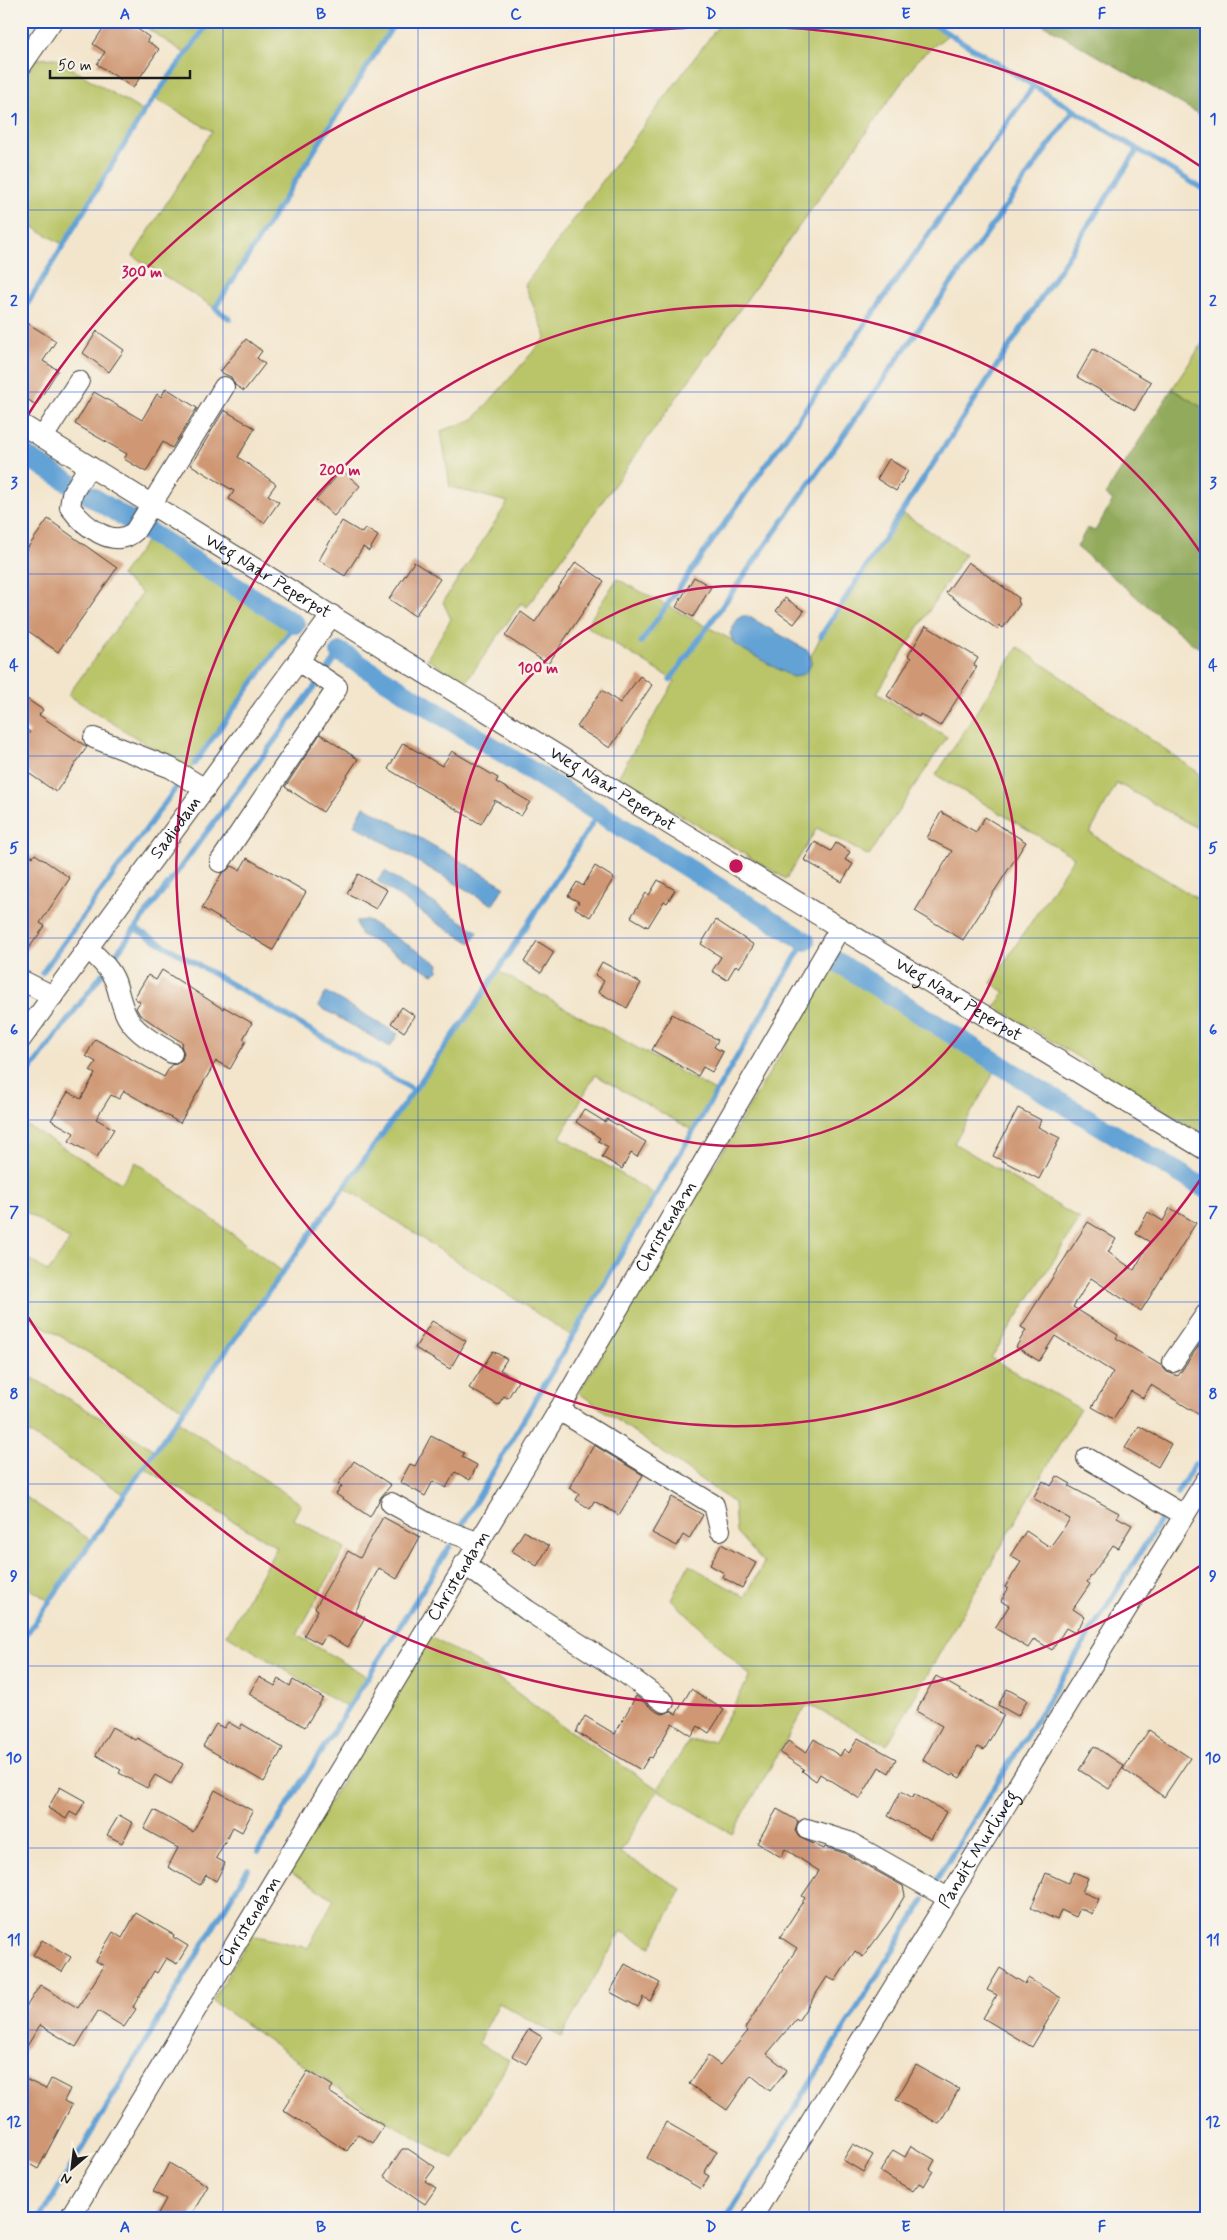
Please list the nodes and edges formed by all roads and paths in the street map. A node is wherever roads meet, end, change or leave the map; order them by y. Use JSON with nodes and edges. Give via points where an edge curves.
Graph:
{"nodes":[{"id":1,"x":52,"y":21,"type":"edge"},
{"id":2,"x":21,"y":66,"type":"edge"},
{"id":3,"x":79,"y":381,"type":"dead end"},
{"id":4,"x":224,"y":387,"type":"dead end"},
{"id":5,"x":21,"y":424,"type":"edge"},
{"id":6,"x":43,"y":438,"type":"junction"},
{"id":7,"x":90,"y":466,"type":"junction"},
{"id":8,"x":151,"y":504,"type":"junction"},
{"id":9,"x":332,"y":615,"type":"junction"},
{"id":10,"x":298,"y":661,"type":"junction"},
{"id":11,"x":94,"y":738,"type":"dead end"},
{"id":12,"x":204,"y":789,"type":"junction"},
{"id":13,"x":220,"y":862,"type":"dead end"},
{"id":14,"x":840,"y":928,"type":"junction"},
{"id":15,"x":88,"y":948,"type":"junction"},
{"id":16,"x":21,"y":980,"type":"edge"},
{"id":17,"x":53,"y":996,"type":"junction"},
{"id":18,"x":21,"y":1039,"type":"edge"},
{"id":19,"x":172,"y":1053,"type":"dead end"},
{"id":20,"x":1206,"y":1150,"type":"edge"},
{"id":21,"x":1206,"y":1314,"type":"edge"},
{"id":22,"x":1173,"y":1362,"type":"dead end"},
{"id":23,"x":559,"y":1410,"type":"junction"},
{"id":24,"x":1087,"y":1458,"type":"dead end"},
{"id":25,"x":1206,"y":1480,"type":"edge"},
{"id":26,"x":391,"y":1503,"type":"dead end"},
{"id":27,"x":1184,"y":1515,"type":"junction"},
{"id":28,"x":720,"y":1530,"type":"dead end"},
{"id":29,"x":477,"y":1542,"type":"junction"},
{"id":30,"x":464,"y":1564,"type":"junction"},
{"id":31,"x":664,"y":1702,"type":"dead end"},
{"id":32,"x":807,"y":1829,"type":"dead end"},
{"id":33,"x":948,"y":1898,"type":"junction"},
{"id":34,"x":69,"y":2219,"type":"edge"},
{"id":35,"x":751,"y":2219,"type":"edge"}],
"edges":[{"from":1,"to":2,"type":"street"},
{"from":3,"to":6,"type":"street"},
{"from":4,"to":8,"type":"street"},
{"from":5,"to":6,"type":"street","name":"Weg Naar Peperpot"},
{"from":6,"to":7,"type":"street","name":"Weg Naar Peperpot"},
{"from":7,"to":8,"type":"street","name":"Weg Naar Peperpot"},
{"from":7,"to":8,"type":"street","via":[[72,494],[70,507],[94,529],[120,540],[135,531]]},
{"from":8,"to":9,"type":"street","name":"Weg Naar Peperpot"},
{"from":9,"to":10,"type":"street","name":"Sadiodam"},
{"from":9,"to":14,"type":"street","name":"Weg Naar Peperpot"},
{"from":10,"to":12,"type":"street","name":"Sadiodam"},
{"from":10,"to":13,"type":"street","via":[[337,687],[336,690]]},
{"from":11,"to":12,"type":"street","via":[[170,768]]},
{"from":12,"to":15,"type":"street","name":"Sadiodam"},
{"from":14,"to":20,"type":"street","name":"Weg Naar Peperpot"},
{"from":14,"to":23,"type":"street","name":"Christendam"},
{"from":15,"to":17,"type":"street","name":"Sadiodam"},
{"from":15,"to":19,"type":"street","via":[[114,980],[121,1007],[130,1022]]},
{"from":16,"to":17,"type":"street"},
{"from":17,"to":18,"type":"street","name":"Sadiodam"},
{"from":21,"to":22,"type":"street"},
{"from":23,"to":28,"type":"street","via":[[714,1505]]},
{"from":23,"to":29,"type":"street","name":"Christendam"},
{"from":24,"to":27,"type":"street"},
{"from":25,"to":27,"type":"street","name":"Pandit Murliweg"},
{"from":26,"to":29,"type":"street","via":[[431,1525]]},
{"from":27,"to":33,"type":"street","name":"Pandit Murliweg"},
{"from":29,"to":30,"type":"street","name":"Christendam"},
{"from":30,"to":31,"type":"street"},
{"from":30,"to":34,"type":"street","name":"Christendam"},
{"from":32,"to":33,"type":"street","via":[[849,1842]]},
{"from":33,"to":35,"type":"street","name":"Pandit Murliweg"}]}
